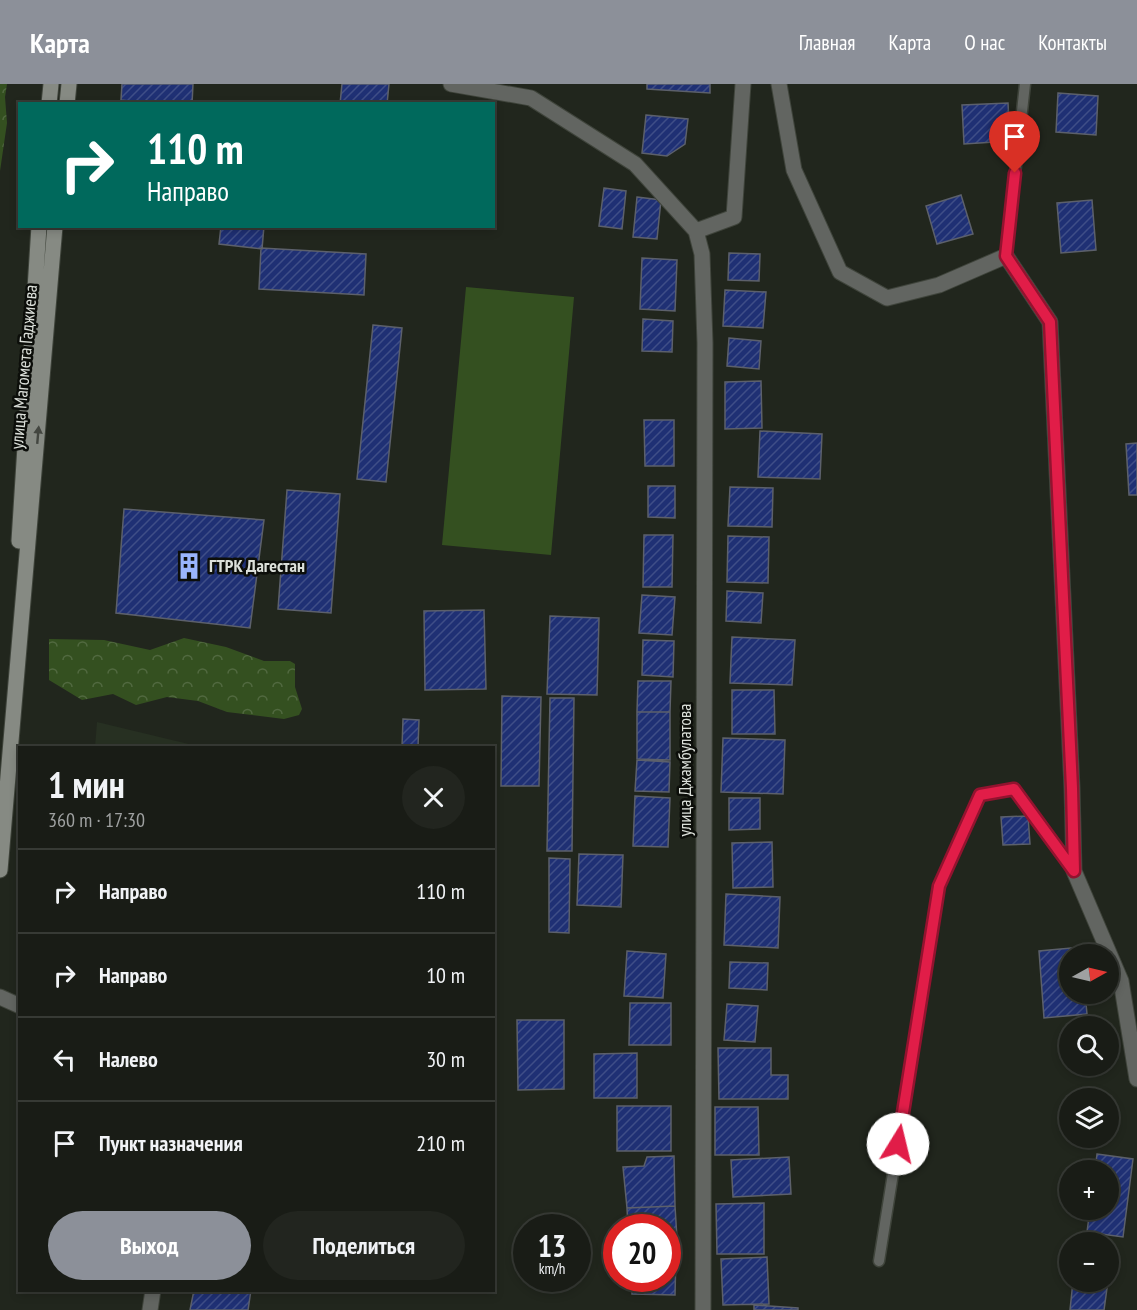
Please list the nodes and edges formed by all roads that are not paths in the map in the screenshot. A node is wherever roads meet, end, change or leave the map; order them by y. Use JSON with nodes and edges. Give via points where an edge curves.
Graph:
{"nodes":[{"id":1,"x":51,"y":84,"type":"edge"},
{"id":2,"x":69,"y":84,"type":"edge"},
{"id":3,"x":451,"y":84,"type":"edge"},
{"id":4,"x":743,"y":84,"type":"edge"},
{"id":5,"x":779,"y":84,"type":"edge"},
{"id":6,"x":1025,"y":84,"type":"edge"},
{"id":7,"x":49,"y":102,"type":"edge"},
{"id":8,"x":67,"y":102,"type":"edge"},
{"id":9,"x":39,"y":228,"type":"edge"},
{"id":10,"x":55,"y":228,"type":"edge"},
{"id":11,"x":696,"y":231,"type":"junction"},
{"id":12,"x":1006,"y":256,"type":"junction"},
{"id":13,"x":0,"y":801,"type":"edge"},
{"id":14,"x":0,"y":870,"type":"edge"},
{"id":15,"x":1074,"y":871,"type":"junction"},
{"id":16,"x":0,"y":997,"type":"edge"},
{"id":17,"x":18,"y":1005,"type":"edge"},
{"id":18,"x":1137,"y":1079,"type":"edge"},
{"id":19,"x":879,"y":1261,"type":"dead end"},
{"id":20,"x":153,"y":1292,"type":"edge"},
{"id":21,"x":150,"y":1310,"type":"edge"},
{"id":22,"x":703,"y":1310,"type":"edge"}],
"edges":[{"from":1,"to":7,"type":"main road"},
{"from":2,"to":8,"type":"main road"},
{"from":3,"to":11,"type":"street","via":[[531,98],[635,164]]},
{"from":4,"to":11,"type":"street","via":[[734,217]]},
{"from":5,"to":12,"type":"street","via":[[794,170],[840,272],[887,298],[939,285]]},
{"from":6,"to":12,"type":"lane"},
{"from":9,"to":13,"type":"main road","name":"улица Магомета Гаджиева"},
{"from":14,"to":10,"type":"main road","name":"улица Магомета Гаджиева","one_way":true},
{"from":11,"to":22,"type":"street","name":"улица Джамбулатова","via":[[702,254],[705,343]]},
{"from":12,"to":15,"type":"street","via":[[1050,322]]},
{"from":15,"to":18,"type":"street","via":[[1121,981]]},
{"from":15,"to":19,"type":"lane","via":[[1014,789],[980,795],[939,886]]},
{"from":16,"to":17,"type":"street"},
{"from":20,"to":21,"type":"street"}]}
